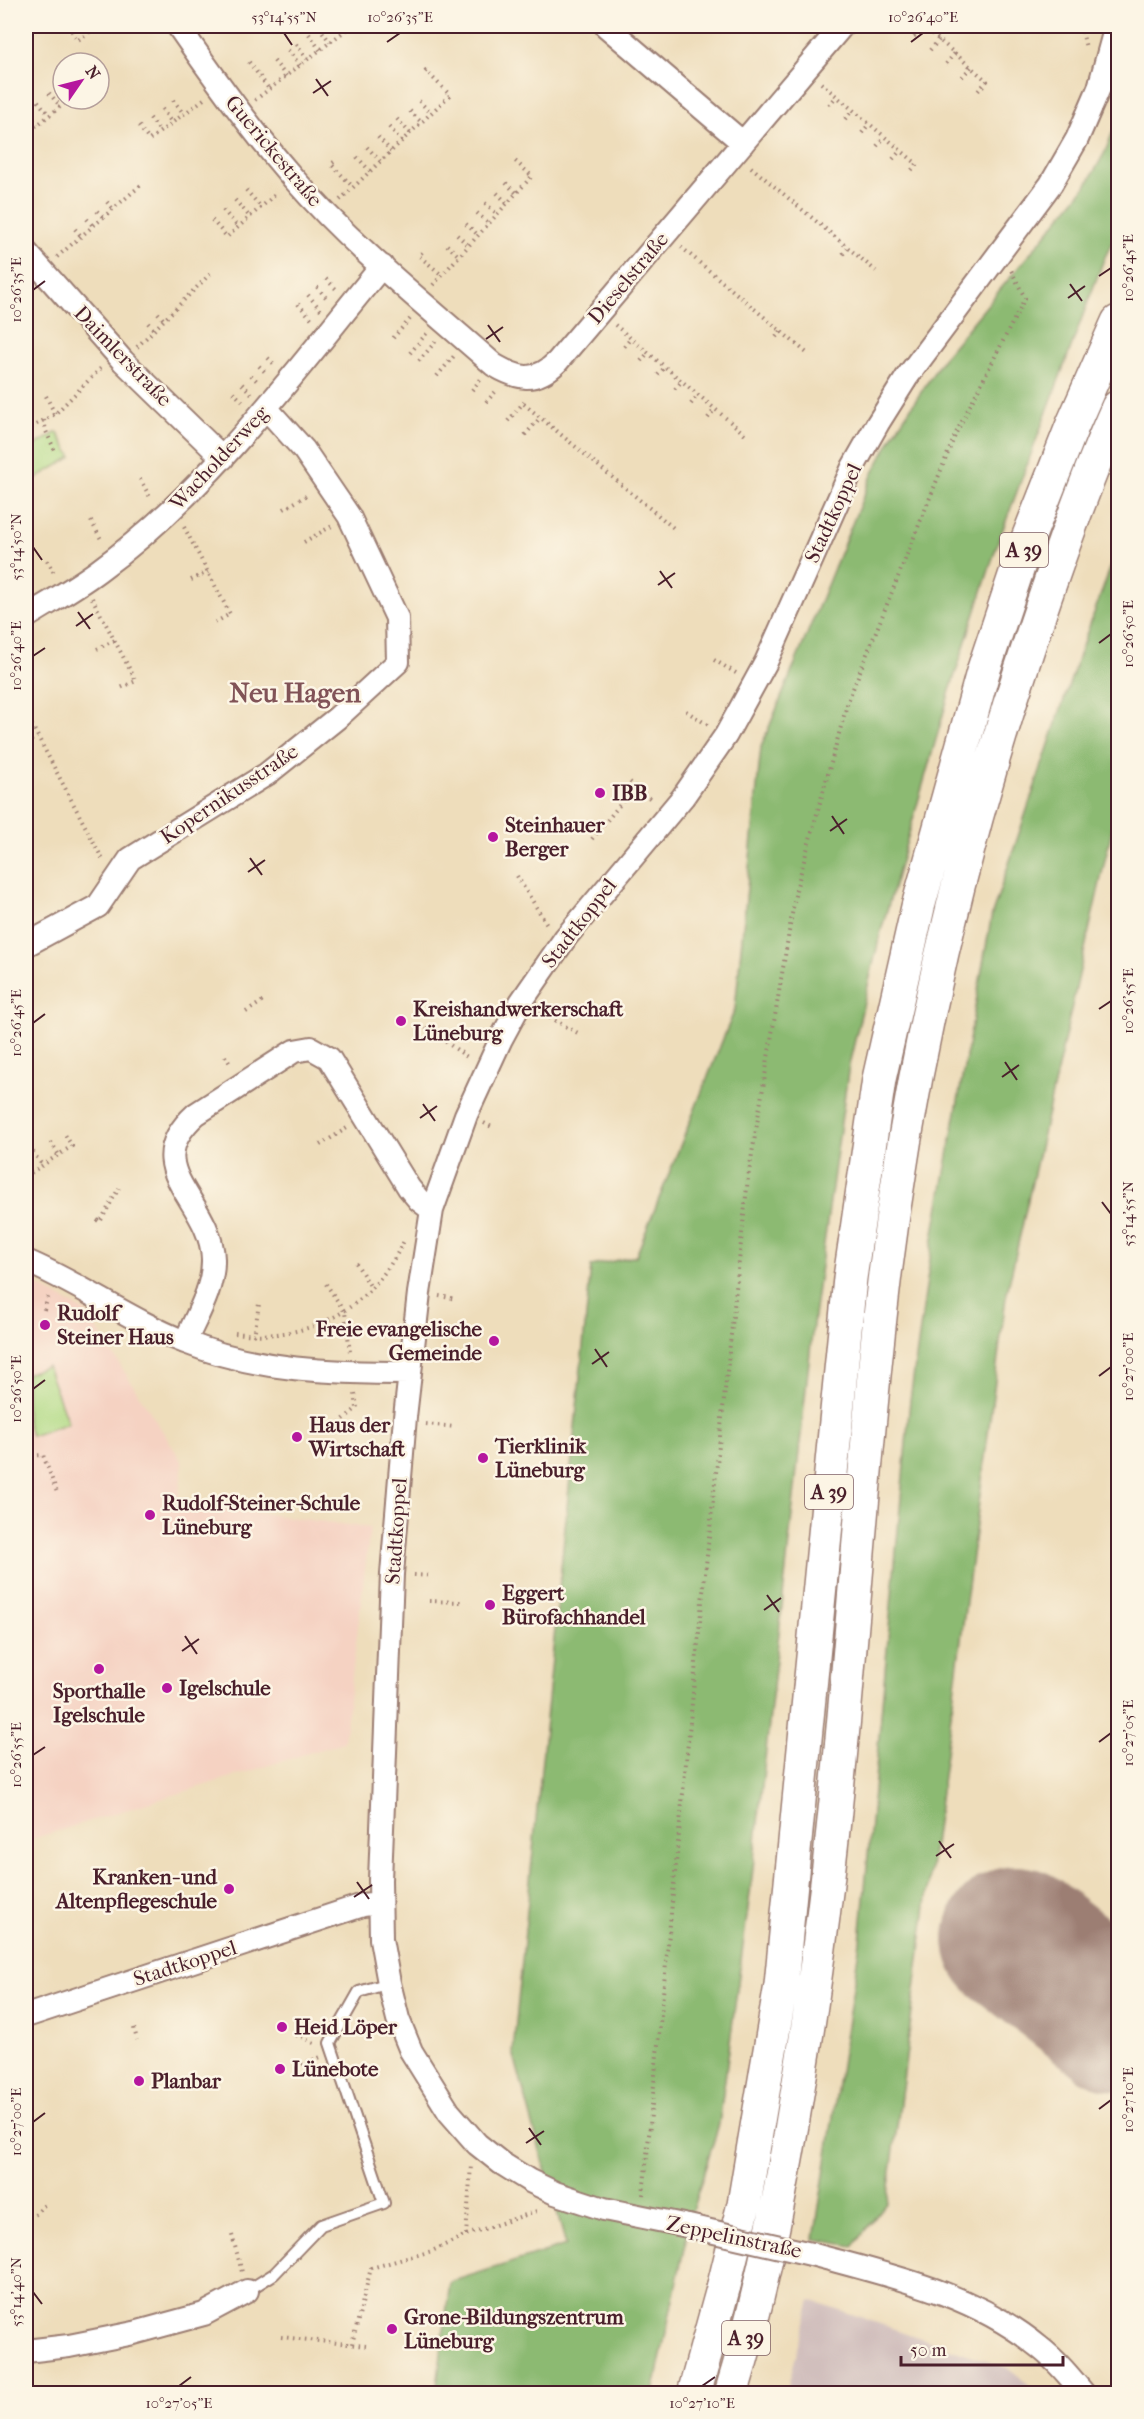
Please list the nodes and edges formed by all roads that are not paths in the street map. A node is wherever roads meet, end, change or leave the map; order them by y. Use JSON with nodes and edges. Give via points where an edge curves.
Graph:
{"nodes":[{"id":1,"x":178,"y":26,"type":"edge"},
{"id":2,"x":606,"y":26,"type":"edge"},
{"id":3,"x":842,"y":26,"type":"edge"},
{"id":4,"x":1103,"y":26,"type":"edge"},
{"id":5,"x":1116,"y":26,"type":"edge"},
{"id":6,"x":1106,"y":58,"type":"junction"},
{"id":7,"x":738,"y":148,"type":"junction"},
{"id":8,"x":26,"y":252,"type":"edge"},
{"id":9,"x":382,"y":266,"type":"junction"},
{"id":10,"x":1119,"y":322,"type":"edge"},
{"id":11,"x":1119,"y":406,"type":"edge"},
{"id":12,"x":266,"y":408,"type":"junction"},
{"id":13,"x":223,"y":458,"type":"junction"},
{"id":14,"x":26,"y":617,"type":"edge"},
{"id":15,"x":26,"y":945,"type":"edge"},
{"id":16,"x":432,"y":1210,"type":"junction"},
{"id":17,"x":26,"y":1261,"type":"edge"},
{"id":18,"x":185,"y":1342,"type":"junction"},
{"id":19,"x":410,"y":1373,"type":"junction"},
{"id":20,"x":380,"y":1903,"type":"junction"},
{"id":21,"x":388,"y":1983,"type":"junction"},
{"id":22,"x":26,"y":2016,"type":"edge"},
{"id":23,"x":411,"y":2051,"type":"joint"},
{"id":24,"x":247,"y":2290,"type":"joint"},
{"id":25,"x":26,"y":2351,"type":"edge"},
{"id":26,"x":694,"y":2394,"type":"edge"},
{"id":27,"x":731,"y":2394,"type":"edge"},
{"id":28,"x":1084,"y":2394,"type":"edge"}],
"edges":[{"from":1,"to":9,"type":"street","name":"Guerickestraße","via":[[220,87],[294,179]]},
{"from":2,"to":7,"type":"street"},
{"from":3,"to":7,"type":"street","name":"Dieselstraße"},
{"from":4,"to":6,"type":"street","name":"Stadtkoppel"},
{"from":5,"to":6,"type":"street","name":"Stadtkoppel"},
{"from":6,"to":16,"type":"street","name":"Stadtkoppel","via":[[1099,88],[1077,139],[1051,184],[907,377],[878,423],[853,468],[766,662],[726,735],[683,797],[566,937],[521,1002],[466,1115]]},
{"from":7,"to":9,"type":"street","name":"Dieselstraße","via":[[548,371],[537,376],[511,374],[494,365]]},
{"from":8,"to":13,"type":"street","name":"Daimlerstraße","via":[[120,357]]},
{"from":9,"to":12,"type":"street","name":"Wacholderweg"},
{"from":10,"to":26,"type":"highway","number":"A 39","via":[[1025,546],[983,672],[918,907],[879,1079],[850,1278],[781,1985],[744,2204]]},
{"from":11,"to":27,"type":"highway","number":"A 39","via":[[1057,561],[1015,684],[948,918],[913,1084],[884,1282],[837,1792],[813,1996],[779,2204]]},
{"from":12,"to":13,"type":"street","name":"Wacholderweg"},
{"from":12,"to":15,"type":"street","name":"Kopernikusstraße","via":[[304,450],[349,516],[397,618],[398,662],[267,774],[130,859],[98,906]]},
{"from":13,"to":14,"type":"street","name":"Wacholderweg","via":[[113,560]]},
{"from":16,"to":18,"type":"street","via":[[409,1188],[329,1058],[311,1048],[294,1051],[196,1113],[175,1139],[170,1155],[173,1168],[205,1225],[213,1259],[206,1293]]},
{"from":16,"to":19,"type":"street","name":"Stadtkoppel"},
{"from":17,"to":18,"type":"street"},
{"from":18,"to":19,"type":"street","via":[[273,1366]]},
{"from":19,"to":20,"type":"street","name":"Stadtkoppel","via":[[392,1575]]},
{"from":20,"to":21,"type":"street","name":"Stadtkoppel"},
{"from":20,"to":22,"type":"street","name":"Stadtkoppel","via":[[363,1905]]},
{"from":21,"to":23,"type":"street","name":"Stadtkoppel"},
{"from":21,"to":24,"type":"lane","via":[[359,1992],[330,2043],[384,2203],[321,2225],[274,2274]]},
{"from":23,"to":28,"type":"street","name":"Zeppelinstraße","bridge":true,"via":[[449,2112],[477,2144],[530,2181],[572,2200],[810,2254],[936,2289],[991,2314],[1040,2348]]},
{"from":24,"to":25,"type":"street","via":[[204,2314],[69,2346]]}]}
